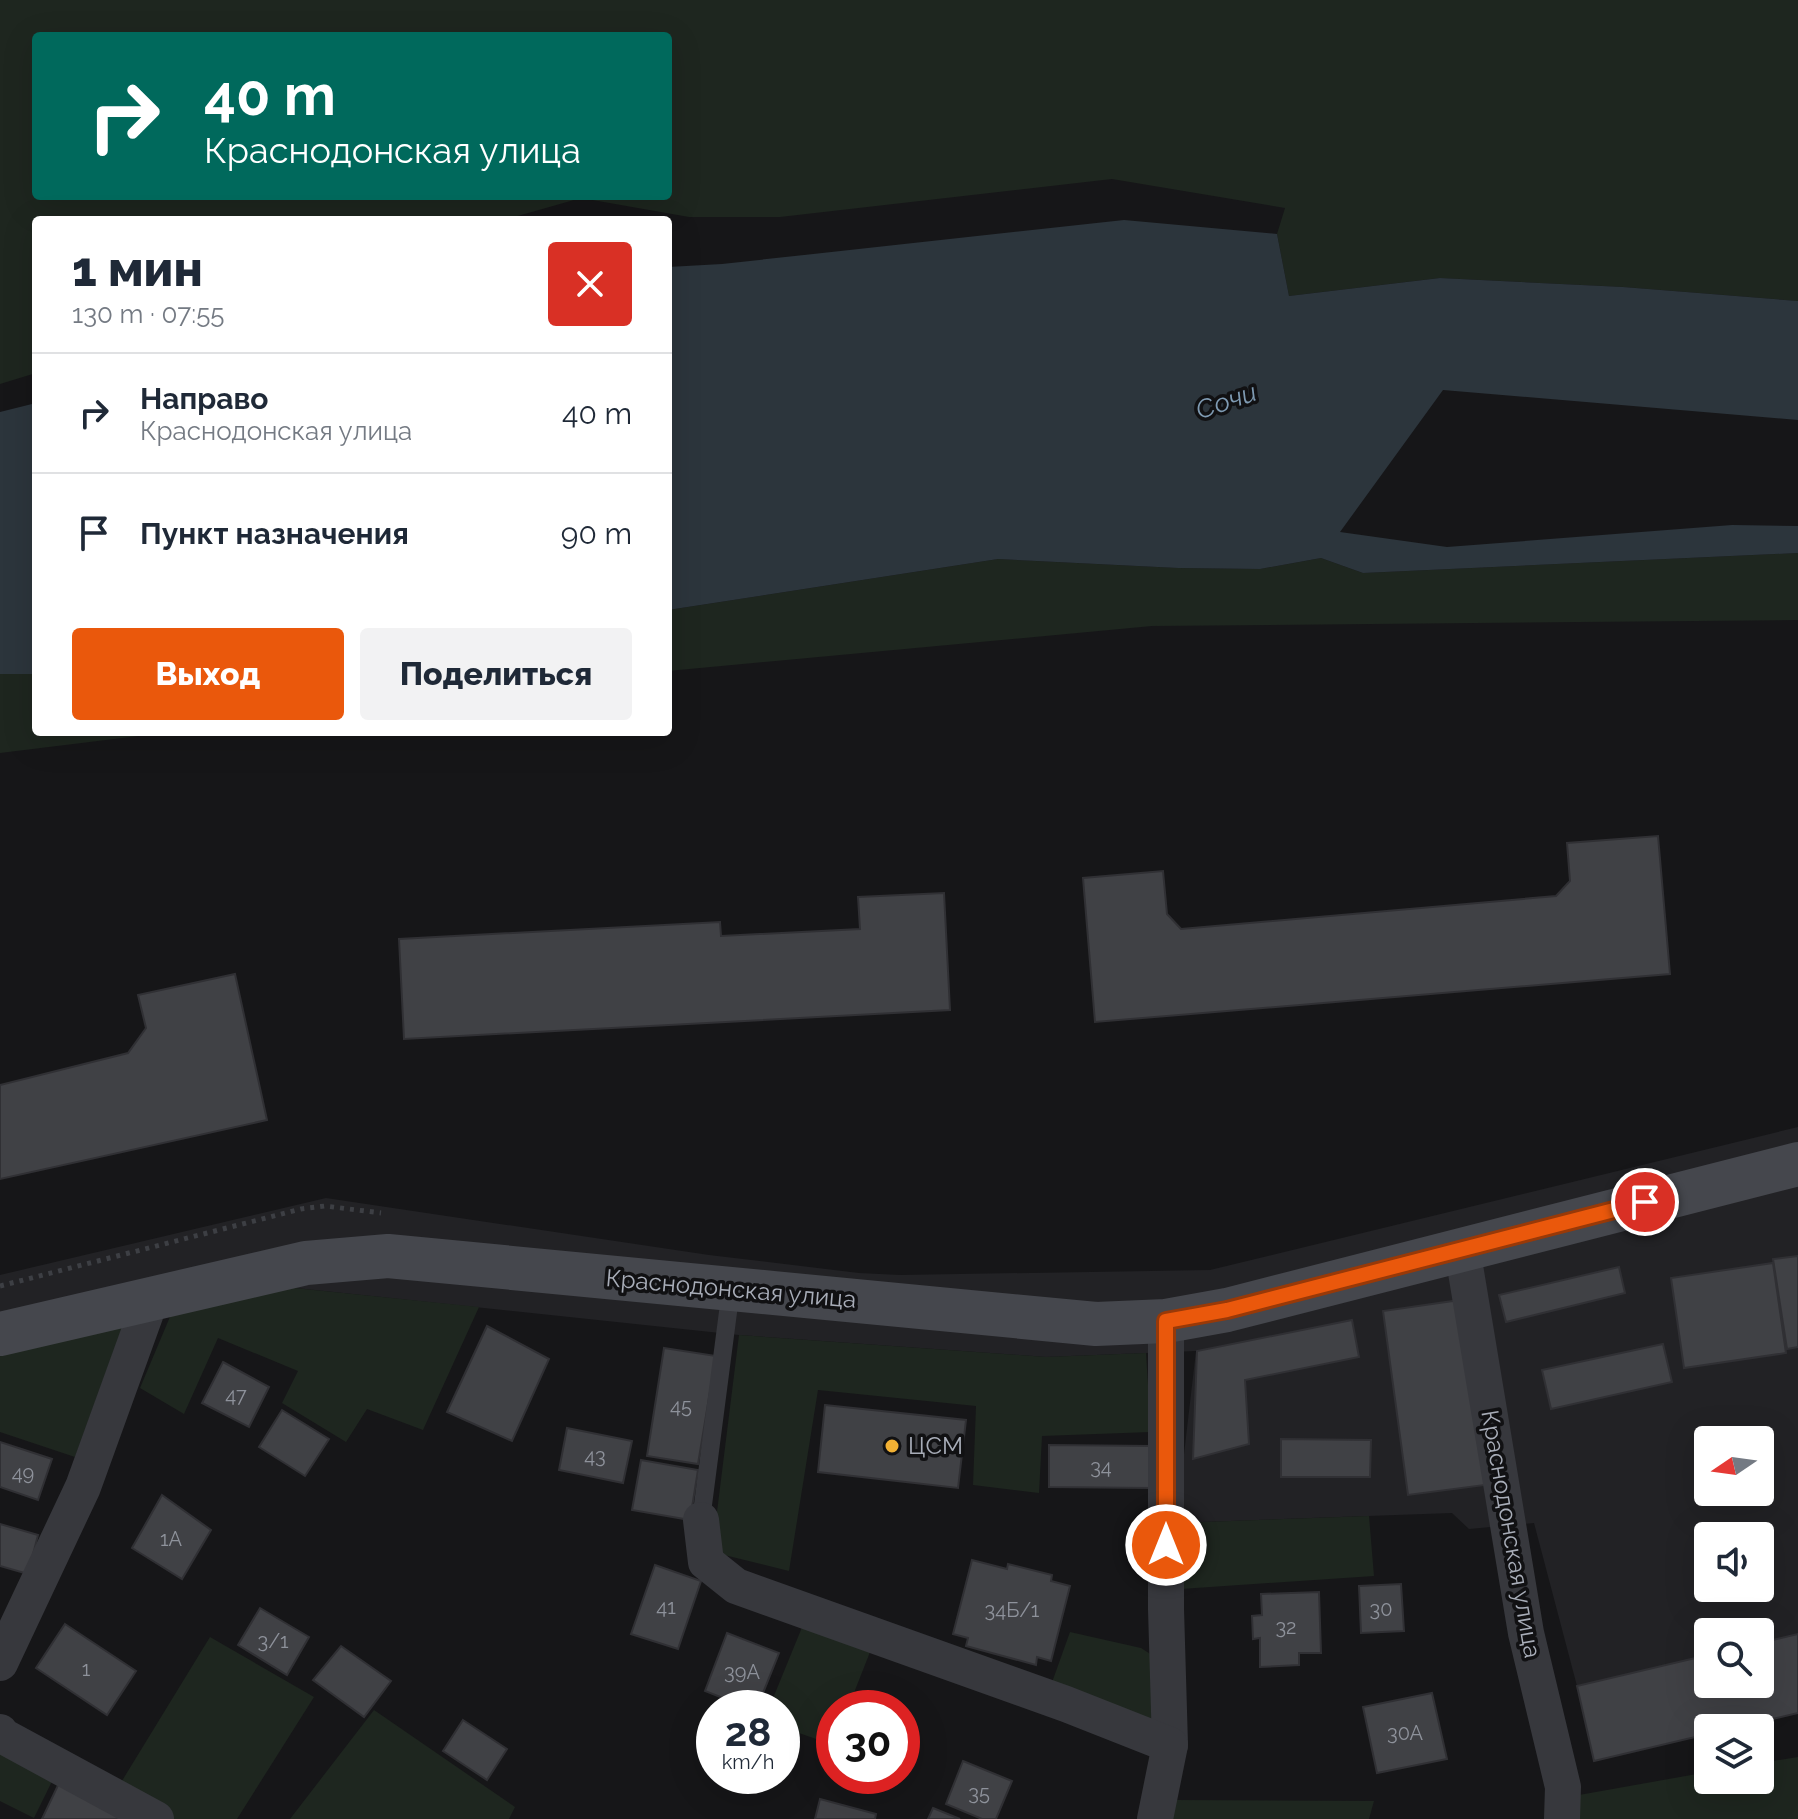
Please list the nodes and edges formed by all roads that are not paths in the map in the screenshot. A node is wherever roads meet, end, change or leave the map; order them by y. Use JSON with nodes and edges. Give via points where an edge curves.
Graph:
{"nodes":[{"id":1,"x":1798,"y":1164,"type":"edge"},
{"id":2,"x":1462,"y":1248,"type":"junction"},
{"id":3,"x":731,"y":1289,"type":"junction"},
{"id":4,"x":151,"y":1299,"type":"junction"},
{"id":5,"x":1166,"y":1321,"type":"junction"},
{"id":6,"x":0,"y":1334,"type":"edge"},
{"id":7,"x":701,"y":1520,"type":"joint"},
{"id":8,"x":0,"y":1663,"type":"edge"},
{"id":9,"x":0,"y":1732,"type":"edge"},
{"id":10,"x":1170,"y":1745,"type":"junction"},
{"id":11,"x":156,"y":1819,"type":"edge"},
{"id":12,"x":1155,"y":1819,"type":"edge"},
{"id":13,"x":1562,"y":1819,"type":"edge"}],
"edges":[{"from":1,"to":2,"type":"street","name":"Краснодонская улица"},
{"from":2,"to":5,"type":"street","name":"Краснодонская улица"},
{"from":2,"to":13,"type":"street","name":"Краснодонская улица","via":[[1526,1633],[1563,1787]]},
{"from":3,"to":4,"type":"street","name":"Краснодонская улица","via":[[388,1256],[306,1263]]},
{"from":3,"to":5,"type":"street","name":"Краснодонская улица","via":[[1096,1324]]},
{"from":3,"to":7,"type":"lane"},
{"from":4,"to":6,"type":"street","name":"Краснодонская улица"},
{"from":4,"to":8,"type":"street","via":[[83,1487]]},
{"from":5,"to":10,"type":"street"},
{"from":7,"to":10,"type":"street","via":[[706,1562],[736,1586]]},
{"from":9,"to":11,"type":"street"},
{"from":10,"to":12,"type":"street"}]}
